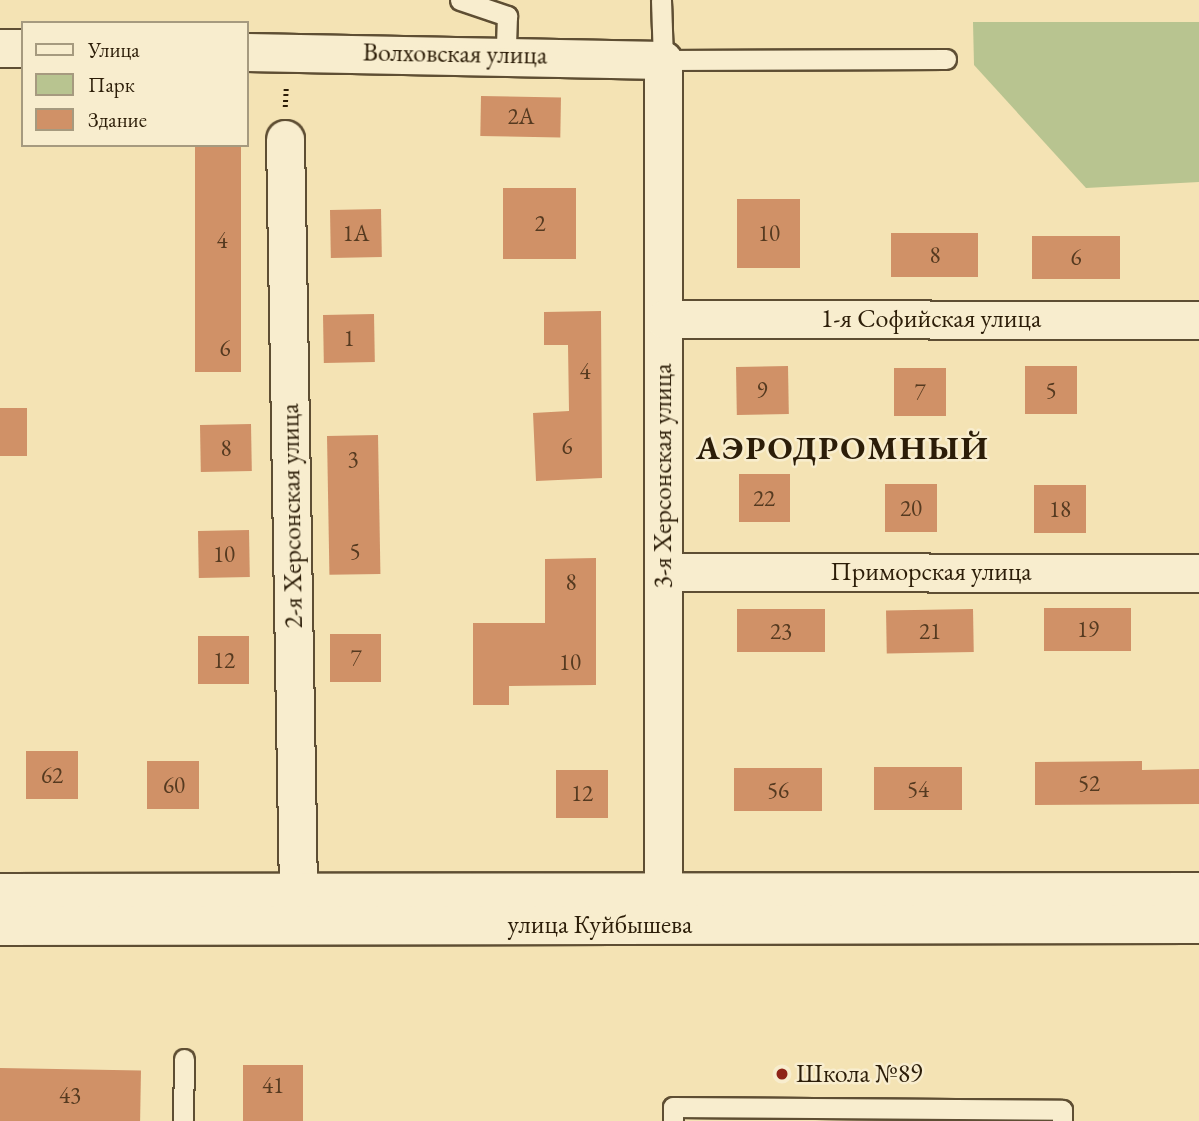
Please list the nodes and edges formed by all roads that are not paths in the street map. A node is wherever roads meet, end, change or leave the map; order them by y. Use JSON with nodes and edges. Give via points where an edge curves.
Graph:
{"nodes":[{"id":1,"x":460,"y":0,"type":"edge"},
{"id":2,"x":661,"y":0,"type":"edge"},
{"id":3,"x":0,"y":48,"type":"edge"},
{"id":4,"x":21,"y":48,"type":"edge"},
{"id":5,"x":248,"y":52,"type":"edge"},
{"id":6,"x":506,"y":54,"type":"junction"},
{"id":7,"x":946,"y":59,"type":"dead end"},
{"id":8,"x":663,"y":60,"type":"junction"},
{"id":9,"x":285,"y":139,"type":"road end"},
{"id":10,"x":664,"y":319,"type":"junction"},
{"id":11,"x":1199,"y":320,"type":"edge"},
{"id":12,"x":663,"y":572,"type":"junction"},
{"id":13,"x":1199,"y":573,"type":"edge"},
{"id":14,"x":1199,"y":892,"type":"edge"},
{"id":15,"x":0,"y":893,"type":"edge"},
{"id":16,"x":298,"y":909,"type":"junction"},
{"id":17,"x":662,"y":909,"type":"junction"},
{"id":18,"x":1199,"y":924,"type":"edge"},
{"id":19,"x":0,"y":926,"type":"edge"},
{"id":20,"x":184,"y":1059,"type":"dead end"},
{"id":21,"x":183,"y":1121,"type":"edge"},
{"id":22,"x":673,"y":1121,"type":"edge"},
{"id":23,"x":1062,"y":1121,"type":"edge"}],
"edges":[{"from":1,"to":6,"type":"lane","via":[[507,16]]},
{"from":2,"to":8,"type":"lane"},
{"from":3,"to":4,"type":"street"},
{"from":5,"to":6,"type":"street","name":"Волховская улица"},
{"from":6,"to":8,"type":"street","name":"Волховская улица"},
{"from":7,"to":8,"type":"lane"},
{"from":8,"to":10,"type":"street","name":"3-я Херсонская улица"},
{"from":9,"to":16,"type":"street","name":"2-я Херсонская улица"},
{"from":10,"to":11,"type":"street","name":"1-я Софийская улица"},
{"from":10,"to":12,"type":"street","name":"3-я Херсонская улица"},
{"from":12,"to":13,"type":"street","name":"Приморская улица"},
{"from":12,"to":17,"type":"street","name":"3-я Херсонская улица"},
{"from":14,"to":17,"type":"main road","name":"улица Куйбышева"},
{"from":15,"to":16,"type":"main road","name":"улица Куйбышева"},
{"from":16,"to":17,"type":"main road","name":"улица Куйбышева"},
{"from":16,"to":19,"type":"main road","name":"улица Куйбышева"},
{"from":17,"to":18,"type":"main road","name":"улица Куйбышева"},
{"from":20,"to":21,"type":"lane"},
{"from":22,"to":23,"type":"lane","via":[[673,1107],[1062,1110]]}]}
